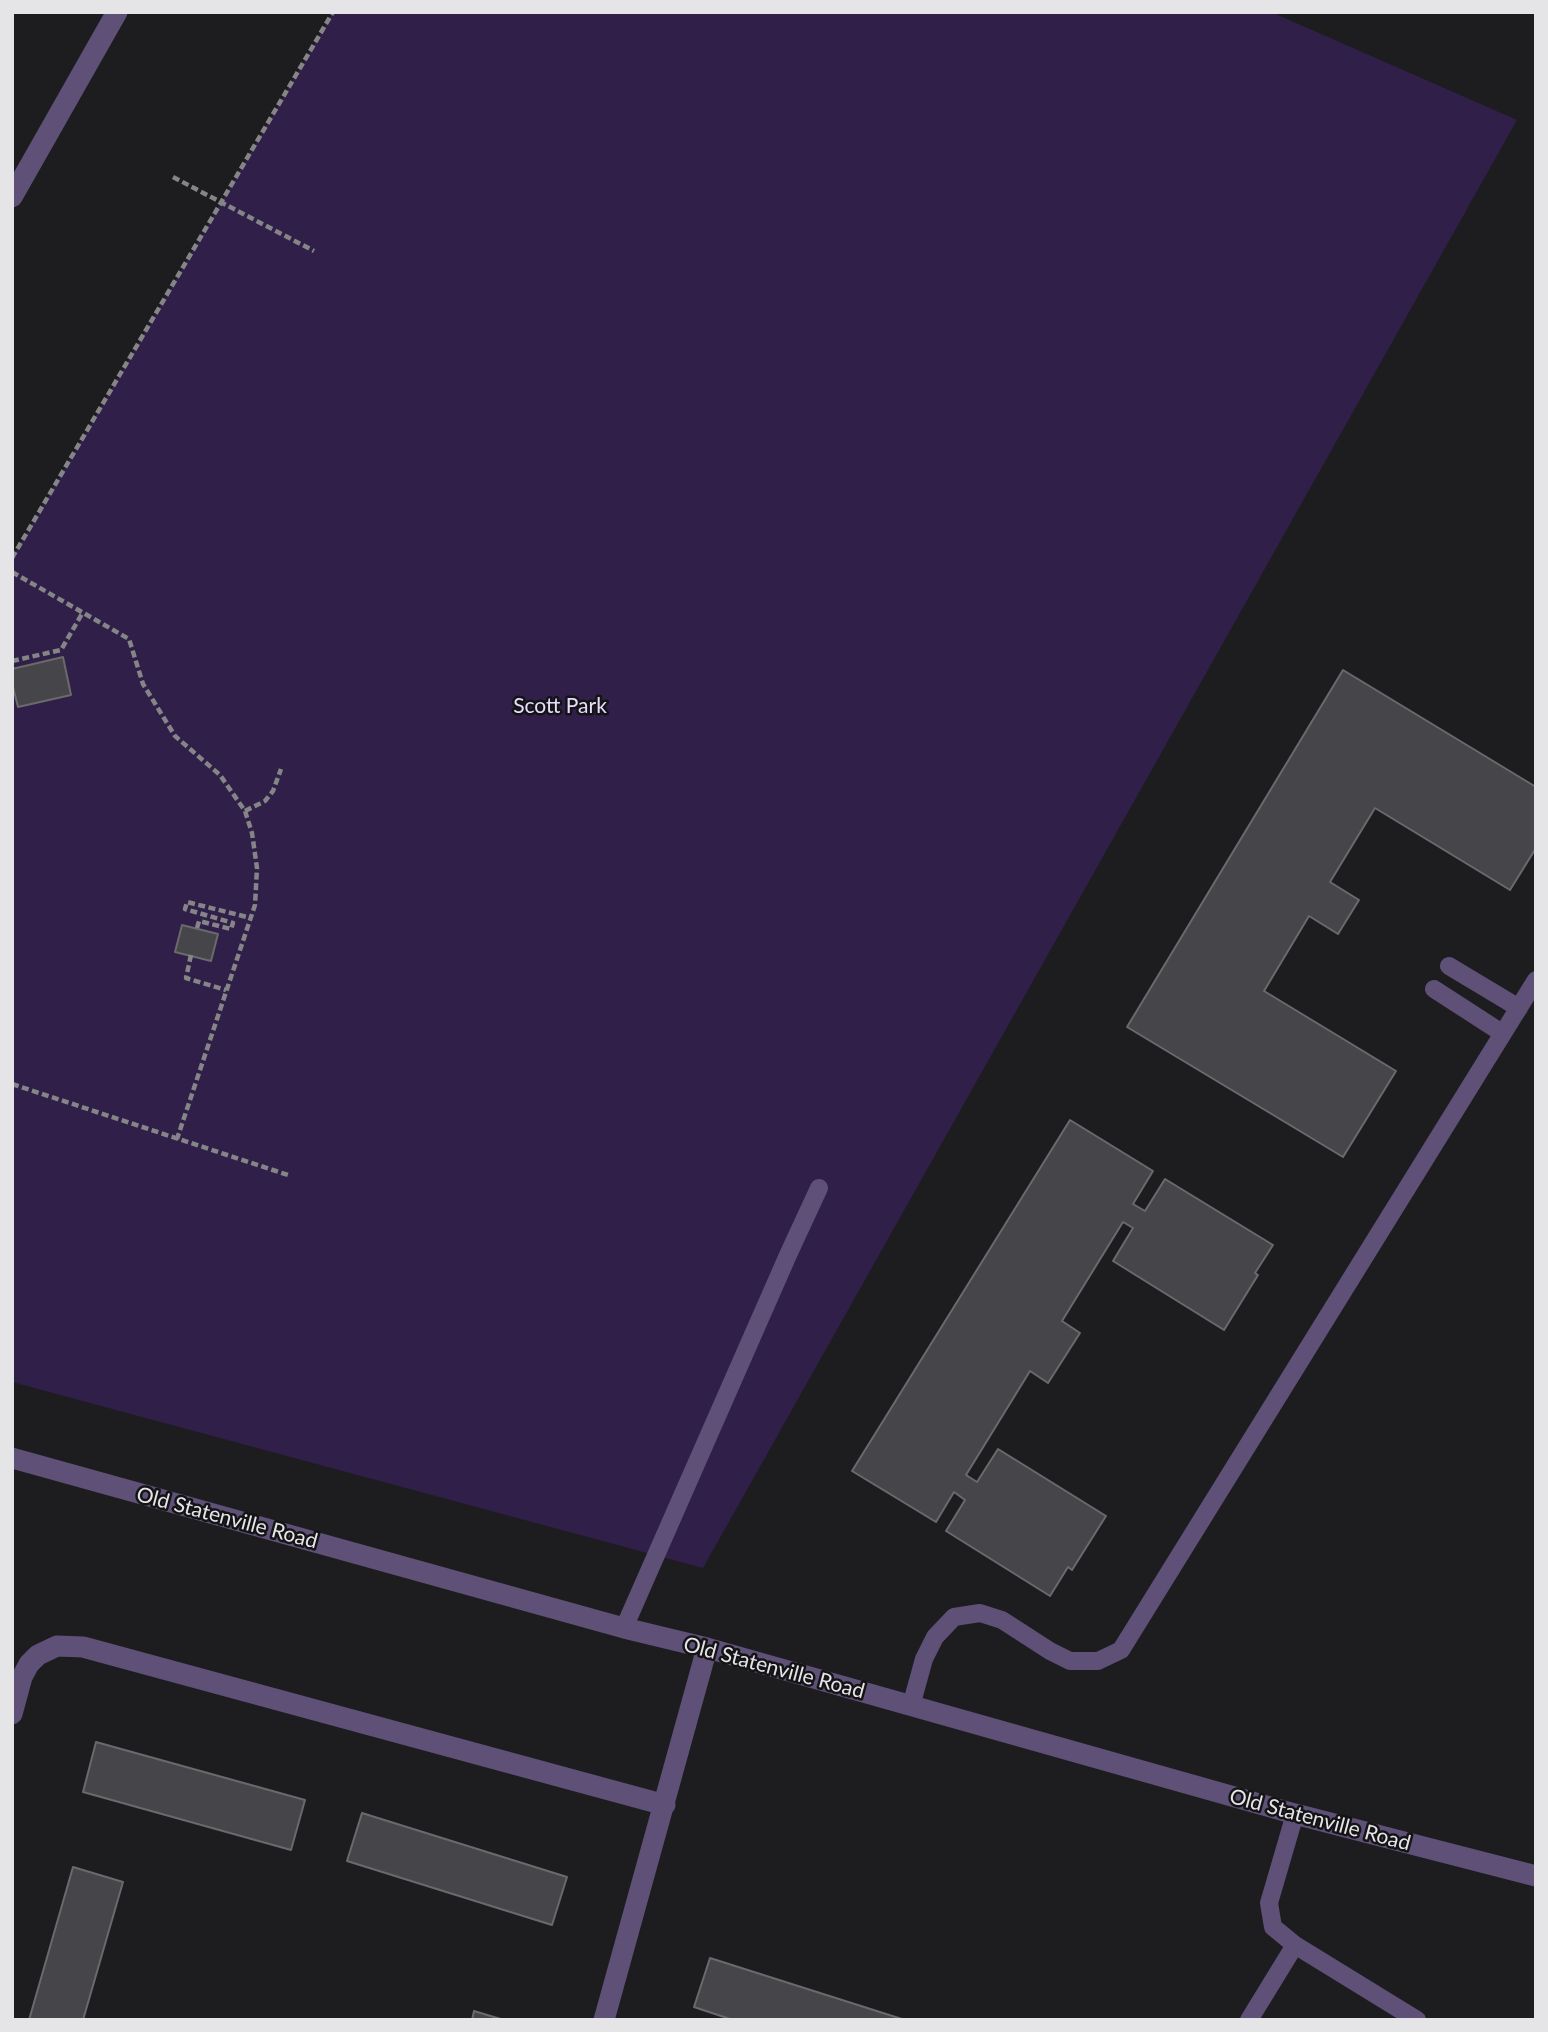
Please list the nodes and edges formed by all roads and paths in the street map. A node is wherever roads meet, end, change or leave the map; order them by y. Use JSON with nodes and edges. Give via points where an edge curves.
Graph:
{"nodes":[{"id":1,"x":117,"y":12,"type":"edge"},
{"id":2,"x":333,"y":12,"type":"edge"},
{"id":3,"x":173,"y":177,"type":"dead end"},
{"id":4,"x":12,"y":197,"type":"edge"},
{"id":5,"x":221,"y":203,"type":"junction"},
{"id":6,"x":314,"y":251,"type":"dead end"},
{"id":7,"x":12,"y":558,"type":"edge"},
{"id":8,"x":12,"y":572,"type":"edge"},
{"id":9,"x":83,"y":612,"type":"junction"},
{"id":10,"x":12,"y":661,"type":"edge"},
{"id":11,"x":281,"y":769,"type":"dead end"},
{"id":12,"x":245,"y":811,"type":"junction"},
{"id":13,"x":251,"y":918,"type":"junction"},
{"id":14,"x":197,"y":928,"type":"dead end"},
{"id":15,"x":191,"y":955,"type":"dead end"},
{"id":16,"x":1449,"y":966,"type":"dead end"},
{"id":17,"x":1536,"y":980,"type":"edge"},
{"id":18,"x":1434,"y":989,"type":"dead end"},
{"id":19,"x":226,"y":990,"type":"junction"},
{"id":20,"x":1519,"y":1008,"type":"junction"},
{"id":21,"x":1502,"y":1033,"type":"junction"},
{"id":22,"x":12,"y":1084,"type":"edge"},
{"id":23,"x":177,"y":1139,"type":"junction"},
{"id":24,"x":291,"y":1177,"type":"dead end"},
{"id":25,"x":820,"y":1188,"type":"dead end"},
{"id":26,"x":12,"y":1458,"type":"edge"},
{"id":27,"x":624,"y":1628,"type":"junction"},
{"id":28,"x":707,"y":1648,"type":"junction"},
{"id":29,"x":911,"y":1706,"type":"junction"},
{"id":30,"x":12,"y":1714,"type":"edge"},
{"id":31,"x":665,"y":1805,"type":"junction"},
{"id":32,"x":1295,"y":1814,"type":"junction"},
{"id":33,"x":1536,"y":1876,"type":"edge"},
{"id":34,"x":1295,"y":1945,"type":"junction"},
{"id":35,"x":604,"y":2020,"type":"edge"},
{"id":36,"x":1249,"y":2020,"type":"edge"},
{"id":37,"x":1417,"y":2020,"type":"edge"}],
"edges":[{"from":1,"to":4,"type":"street"},
{"from":2,"to":5,"type":"path"},
{"from":3,"to":5,"type":"path"},
{"from":5,"to":6,"type":"path"},
{"from":5,"to":7,"type":"path"},
{"from":8,"to":9,"type":"path"},
{"from":9,"to":10,"type":"path","via":[[61,650]]},
{"from":9,"to":12,"type":"path","via":[[130,639],[144,684],[175,736],[220,775]]},
{"from":11,"to":12,"type":"path","via":[[265,801]]},
{"from":12,"to":13,"type":"path","via":[[257,868]]},
{"from":13,"to":14,"type":"path","via":[[187,902],[185,909],[233,923],[231,929],[198,921]]},
{"from":13,"to":19,"type":"path"},
{"from":15,"to":19,"type":"path","via":[[186,978]]},
{"from":16,"to":20,"type":"lane"},
{"from":17,"to":20,"type":"lane"},
{"from":18,"to":21,"type":"lane"},
{"from":19,"to":23,"type":"path"},
{"from":20,"to":21,"type":"lane"},
{"from":21,"to":29,"type":"lane","via":[[1121,1650],[1098,1661],[1070,1661],[1002,1620],[981,1613],[954,1617],[935,1637],[924,1659]]},
{"from":22,"to":23,"type":"path"},
{"from":23,"to":24,"type":"path"},
{"from":25,"to":27,"type":"lane"},
{"from":26,"to":27,"type":"street","name":"Old Statenville Road"},
{"from":27,"to":28,"type":"street","name":"Old Statenville Road"},
{"from":28,"to":29,"type":"street","name":"Old Statenville Road"},
{"from":28,"to":31,"type":"street"},
{"from":29,"to":32,"type":"street","name":"Old Statenville Road"},
{"from":30,"to":31,"type":"street","via":[[22,1677],[38,1655],[57,1646],[83,1647]]},
{"from":31,"to":35,"type":"street"},
{"from":32,"to":33,"type":"street","name":"Old Statenville Road"},
{"from":32,"to":34,"type":"lane","via":[[1269,1903],[1273,1927]]},
{"from":34,"to":36,"type":"lane"},
{"from":34,"to":37,"type":"lane"}]}
